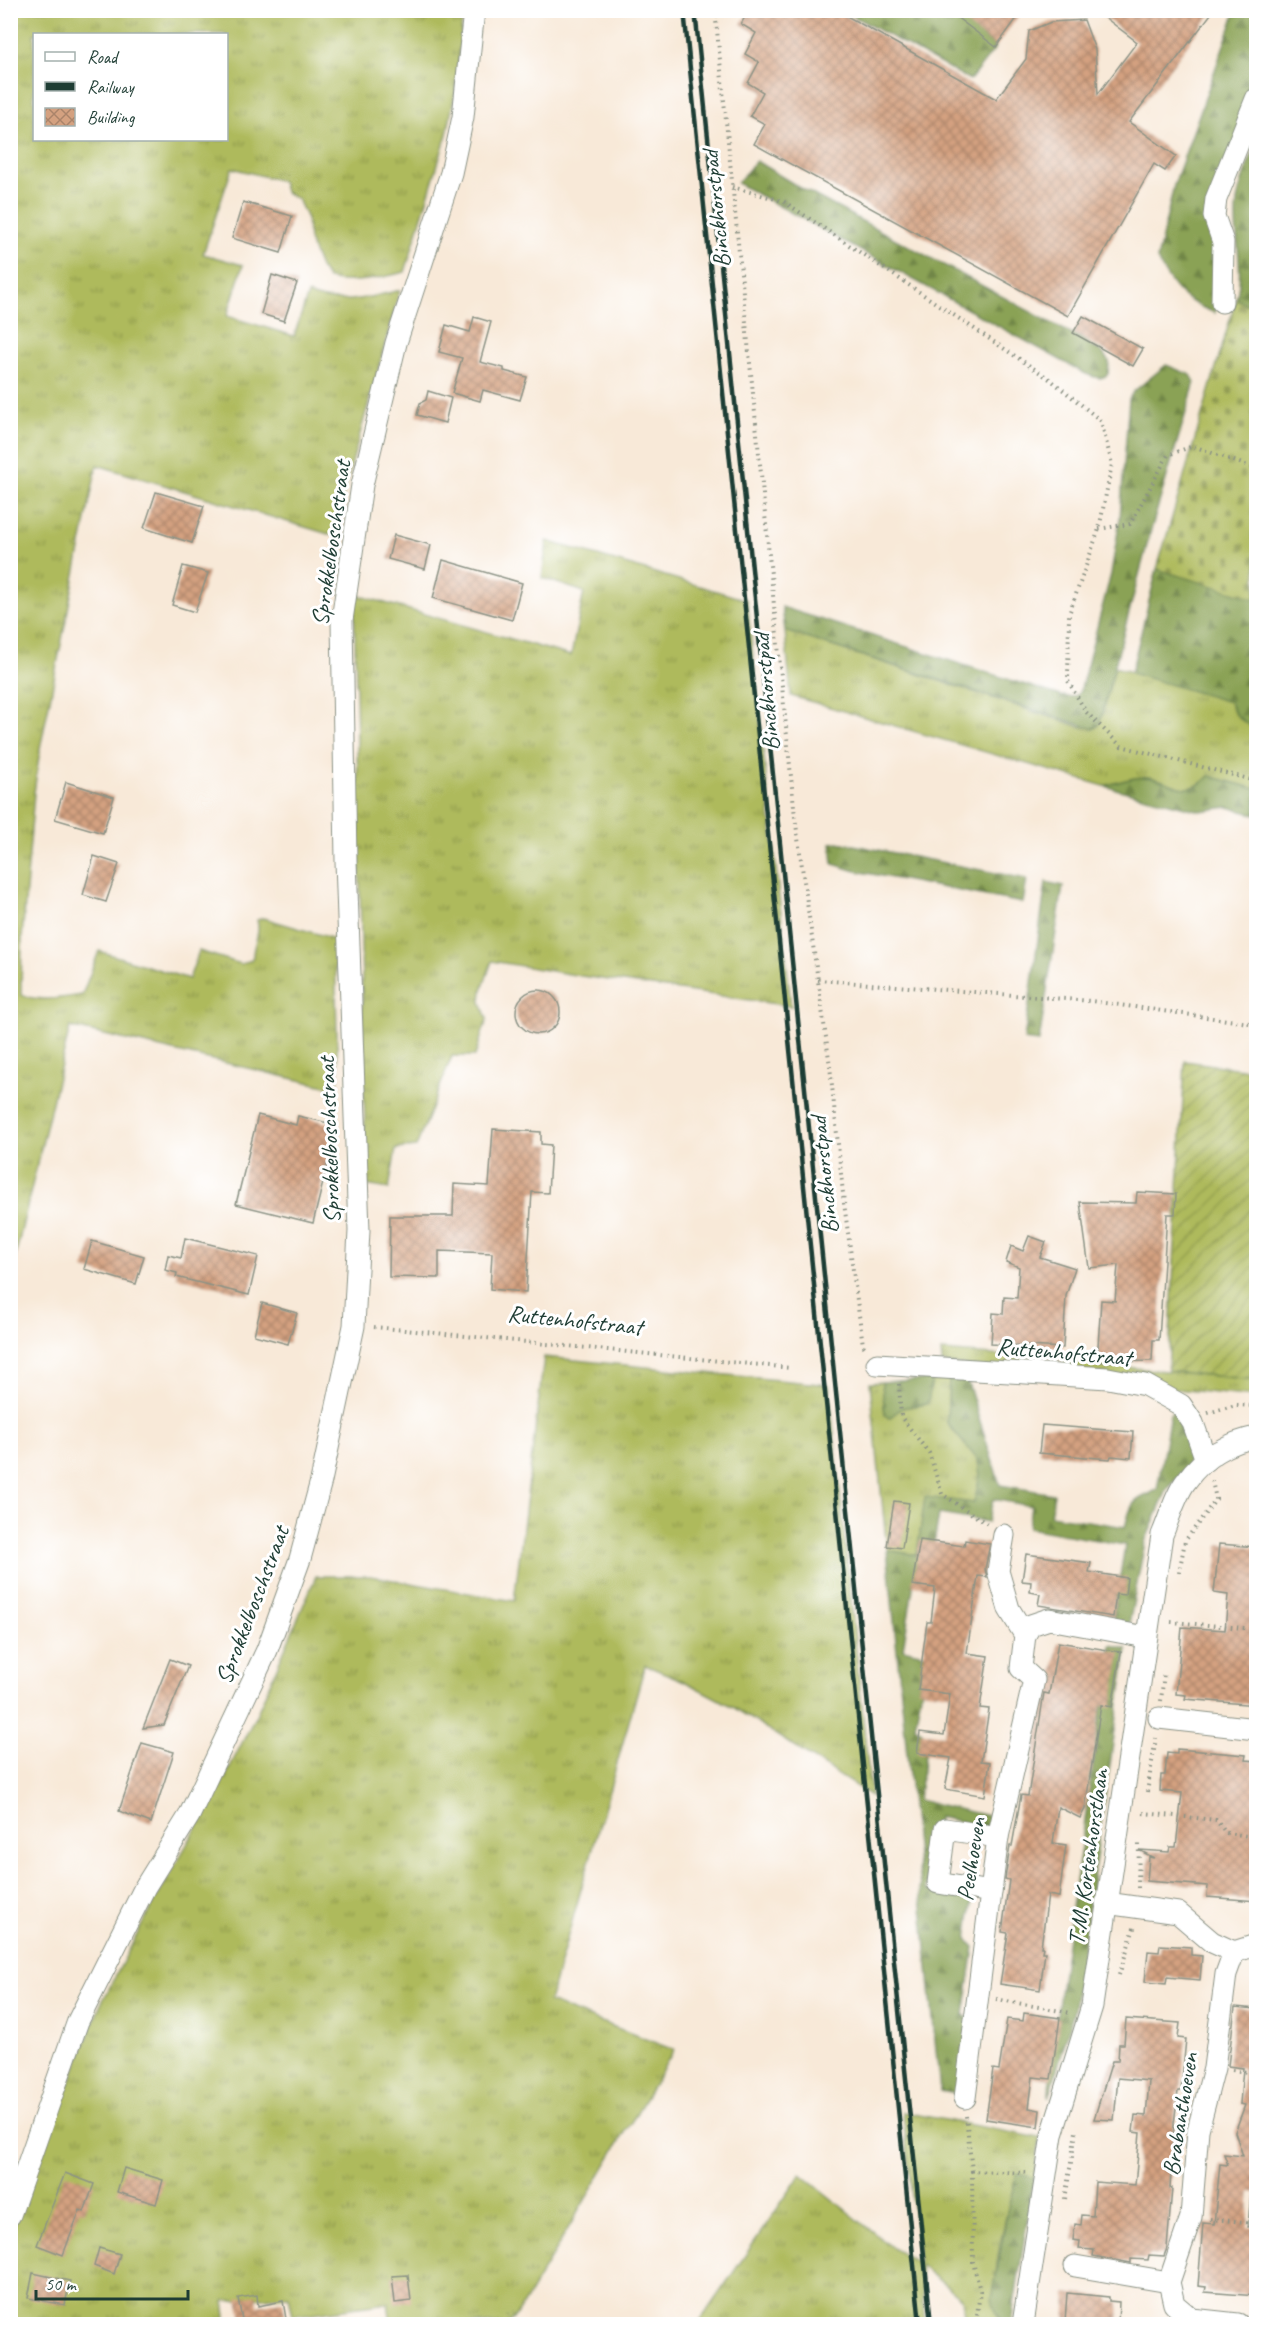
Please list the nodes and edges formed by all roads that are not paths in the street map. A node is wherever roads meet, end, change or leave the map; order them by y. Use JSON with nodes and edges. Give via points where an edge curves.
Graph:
{"nodes":[{"id":1,"x":474,"y":10,"type":"edge"},
{"id":2,"x":1257,"y":99,"type":"edge"},
{"id":3,"x":1222,"y":302,"type":"dead end"},
{"id":4,"x":888,"y":1364,"type":"road end"},
{"id":5,"x":1257,"y":1437,"type":"edge"},
{"id":6,"x":1206,"y":1460,"type":"junction"},
{"id":7,"x":1004,"y":1535,"type":"road end"},
{"id":8,"x":1025,"y":1635,"type":"junction"},
{"id":9,"x":1146,"y":1637,"type":"junction"},
{"id":10,"x":1159,"y":1718,"type":"dead end"},
{"id":11,"x":1257,"y":1729,"type":"edge"},
{"id":12,"x":998,"y":1837,"type":"junction"},
{"id":13,"x":991,"y":1892,"type":"junction"},
{"id":14,"x":1106,"y":1903,"type":"junction"},
{"id":15,"x":1257,"y":1944,"type":"edge"},
{"id":16,"x":1234,"y":1952,"type":"junction"},
{"id":17,"x":965,"y":2098,"type":"road end"},
{"id":18,"x":10,"y":2215,"type":"edge"},
{"id":19,"x":1075,"y":2266,"type":"dead end"},
{"id":20,"x":1169,"y":2282,"type":"junction"},
{"id":21,"x":1023,"y":2325,"type":"edge"},
{"id":22,"x":1238,"y":2325,"type":"edge"}],
"edges":[{"from":1,"to":18,"type":"street","name":"Sprokkelboschstraat","via":[[463,117],[451,173],[396,343],[362,485],[342,620],[359,1232],[354,1326],[321,1481],[300,1559],[267,1650],[189,1816],[145,1887],[78,2021]]},
{"from":2,"to":3,"type":"street","via":[[1216,199],[1214,216],[1222,242]]},
{"from":4,"to":6,"type":"street","name":"Ruttenhofstraat","via":[[1108,1378],[1145,1385],[1181,1405],[1193,1423]]},
{"from":5,"to":6,"type":"street","name":"T.M. Kortenhorstlaan","via":[[1236,1441]]},
{"from":6,"to":9,"type":"street","name":"T.M. Kortenhorstlaan","via":[[1186,1481],[1162,1535]]},
{"from":7,"to":8,"type":"street","via":[[998,1571],[1010,1609]]},
{"from":8,"to":9,"type":"street","via":[[1031,1625],[1049,1619]]},
{"from":8,"to":12,"type":"street","name":"Peelhoeven","via":[[1021,1668],[1034,1680]]},
{"from":9,"to":14,"type":"street","name":"T.M. Kortenhorstlaan"},
{"from":10,"to":11,"type":"street"},
{"from":12,"to":13,"type":"street","name":"Peelhoeven"},
{"from":12,"to":13,"type":"street","via":[[945,1829],[938,1883]]},
{"from":13,"to":17,"type":"street","name":"Peelhoeven"},
{"from":14,"to":16,"type":"street","via":[[1178,1913],[1212,1942]]},
{"from":14,"to":21,"type":"street","name":"T.M. Kortenhorstlaan","via":[[1092,2006],[1052,2135]]},
{"from":15,"to":16,"type":"street"},
{"from":16,"to":20,"type":"street","name":"Brabanthoeven","via":[[1226,1974],[1214,2068],[1198,2130],[1191,2217]]},
{"from":19,"to":20,"type":"street"},
{"from":20,"to":22,"type":"street","via":[[1174,2304],[1192,2319]]}]}
